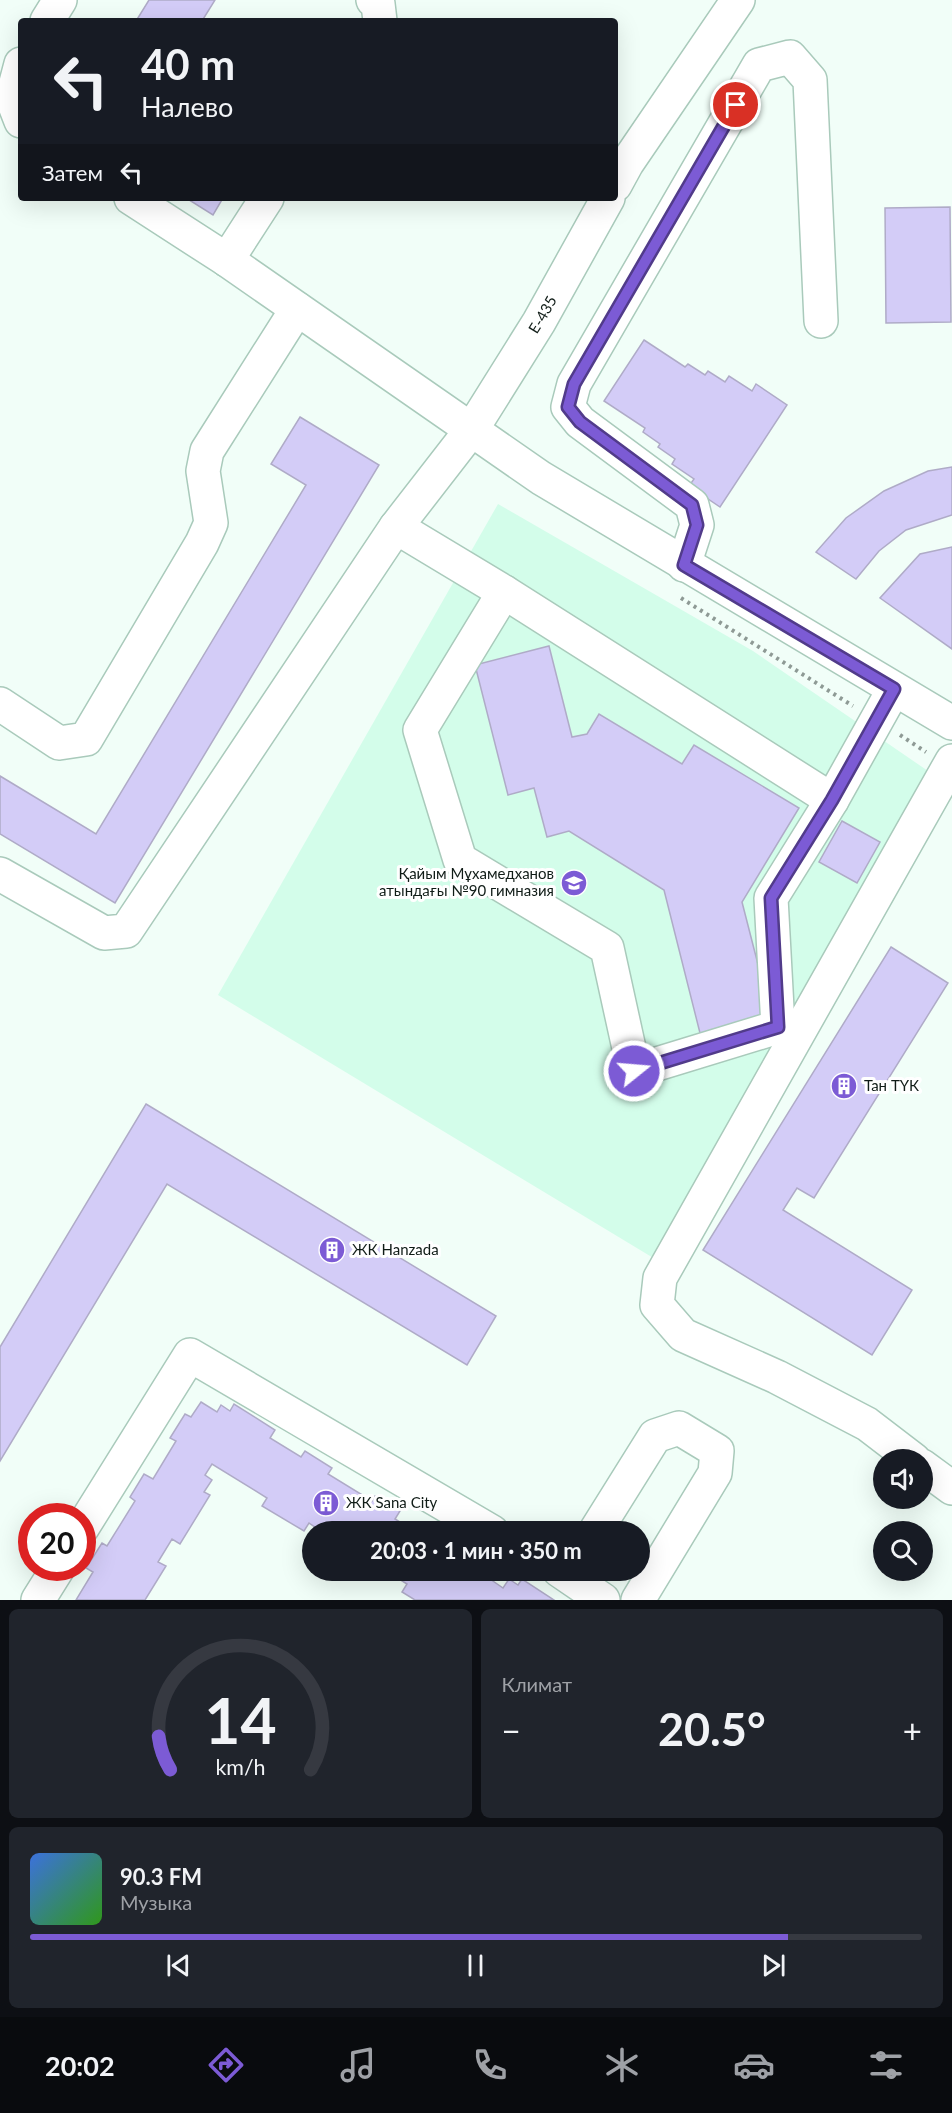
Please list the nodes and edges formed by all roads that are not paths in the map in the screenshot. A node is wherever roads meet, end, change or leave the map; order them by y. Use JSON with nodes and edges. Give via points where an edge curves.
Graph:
{"nodes":[{"id":1,"x":60,"y":0,"type":"edge"},
{"id":2,"x":373,"y":0,"type":"edge"},
{"id":3,"x":738,"y":0,"type":"edge"},
{"id":4,"x":49,"y":18,"type":"edge"},
{"id":5,"x":380,"y":18,"type":"edge"},
{"id":6,"x":18,"y":75,"type":"edge"},
{"id":7,"x":18,"y":113,"type":"edge"},
{"id":8,"x":618,"y":180,"type":"edge"},
{"id":9,"x":136,"y":201,"type":"edge"},
{"id":10,"x":265,"y":201,"type":"edge"},
{"id":11,"x":606,"y":201,"type":"edge"},
{"id":12,"x":227,"y":260,"type":"junction"},
{"id":13,"x":297,"y":309,"type":"junction"},
{"id":14,"x":821,"y":321,"type":"dead end"},
{"id":15,"x":472,"y":429,"type":"junction"},
{"id":16,"x":396,"y":527,"type":"junction"},
{"id":17,"x":679,"y":580,"type":"junction"},
{"id":18,"x":504,"y":592,"type":"junction"},
{"id":19,"x":894,"y":689,"type":"junction"},
{"id":20,"x":0,"y":704,"type":"edge"},
{"id":21,"x":952,"y":723,"type":"edge"},
{"id":22,"x":950,"y":764,"type":"edge"},
{"id":23,"x":832,"y":800,"type":"junction"},
{"id":24,"x":0,"y":874,"type":"edge"},
{"id":25,"x":900,"y":1449,"type":"edge"},
{"id":26,"x":933,"y":1474,"type":"edge"},
{"id":27,"x":952,"y":1488,"type":"edge"},
{"id":28,"x":96,"y":1506,"type":"edge"},
{"id":29,"x":473,"y":1521,"type":"edge"},
{"id":30,"x":602,"y":1521,"type":"edge"},
{"id":31,"x":650,"y":1580,"type":"edge"},
{"id":32,"x":50,"y":1581,"type":"edge"},
{"id":33,"x":578,"y":1581,"type":"edge"},
{"id":34,"x":650,"y":1581,"type":"edge"},
{"id":35,"x":38,"y":1600,"type":"edge"},
{"id":36,"x":603,"y":1600,"type":"edge"},
{"id":37,"x":638,"y":1600,"type":"edge"}],
"edges":[{"from":1,"to":4,"type":"lane"},
{"from":2,"to":5,"type":"lane","via":[[378,4]]},
{"from":3,"to":8,"type":"lane"},
{"from":6,"to":7,"type":"lane","via":[[12,98]]},
{"from":9,"to":12,"type":"lane"},
{"from":10,"to":12,"type":"lane"},
{"from":11,"to":15,"type":"lane","name":"Е-435","via":[[539,322]]},
{"from":12,"to":13,"type":"lane"},
{"from":13,"to":15,"type":"lane"},
{"from":13,"to":20,"type":"lane","via":[[207,451],[203,471],[211,523],[86,740],[59,743]]},
{"from":14,"to":17,"type":"lane","via":[[810,80],[790,57],[759,65],[574,384],[568,407],[580,422],[692,505],[697,525]]},
{"from":15,"to":16,"type":"lane","name":"Е-435"},
{"from":15,"to":17,"type":"lane"},
{"from":16,"to":18,"type":"lane"},
{"from":16,"to":24,"type":"lane","name":"Е-435","via":[[126,931],[104,933]]},
{"from":17,"to":19,"type":"lane"},
{"from":18,"to":23,"type":"lane"},
{"from":18,"to":23,"type":"lane","via":[[420,730],[460,860],[607,948],[634,1071],[778,1027],[771,898]]},
{"from":19,"to":21,"type":"lane"},
{"from":19,"to":23,"type":"lane"},
{"from":22,"to":25,"type":"lane","via":[[660,1278],[657,1305],[683,1335],[777,1377],[867,1424]]},
{"from":26,"to":27,"type":"lane"},
{"from":28,"to":29,"type":"lane","via":[[190,1355]]},
{"from":30,"to":31,"type":"lane","via":[[655,1436],[679,1428],[717,1451],[716,1473]]},
{"from":32,"to":35,"type":"lane"},
{"from":33,"to":36,"type":"lane"},
{"from":34,"to":37,"type":"lane"}]}
